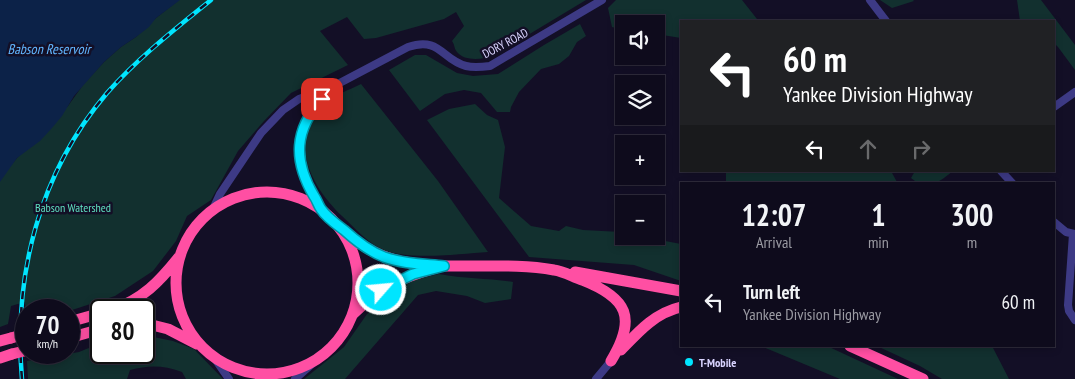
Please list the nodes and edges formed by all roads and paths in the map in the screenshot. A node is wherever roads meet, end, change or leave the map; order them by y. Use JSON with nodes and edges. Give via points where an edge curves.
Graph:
{"nodes":[{"id":1,"x":602,"y":0,"type":"edge"},
{"id":2,"x":870,"y":0,"type":"edge"},
{"id":3,"x":885,"y":20,"type":"edge"},
{"id":4,"x":334,"y":86,"type":"junction"},
{"id":5,"x":1075,"y":92,"type":"edge"},
{"id":6,"x":1055,"y":107,"type":"edge"},
{"id":7,"x":1002,"y":172,"type":"edge"},
{"id":8,"x":1011,"y":182,"type":"edge"},
{"id":9,"x":214,"y":207,"type":"junction"},
{"id":10,"x":321,"y":210,"type":"junction"},
{"id":11,"x":335,"y":222,"type":"junction"},
{"id":12,"x":1055,"y":223,"type":"edge"},
{"id":13,"x":1074,"y":234,"type":"edge"},
{"id":14,"x":180,"y":255,"type":"junction"},
{"id":15,"x":444,"y":266,"type":"junction"},
{"id":16,"x":555,"y":270,"type":"junction"},
{"id":17,"x":680,"y":291,"type":"edge"},
{"id":18,"x":137,"y":299,"type":"edge"},
{"id":19,"x":680,"y":307,"type":"edge"},
{"id":20,"x":352,"y":316,"type":"junction"},
{"id":21,"x":1075,"y":320,"type":"edge"},
{"id":22,"x":155,"y":326,"type":"edge"},
{"id":23,"x":202,"y":347,"type":"junction"},
{"id":24,"x":852,"y":347,"type":"edge"},
{"id":25,"x":15,"y":353,"type":"edge"},
{"id":26,"x":213,"y":356,"type":"junction"},
{"id":27,"x":321,"y":356,"type":"junction"},
{"id":28,"x":0,"y":358,"type":"edge"},
{"id":29,"x":611,"y":361,"type":"junction"},
{"id":30,"x":229,"y":379,"type":"edge"},
{"id":31,"x":295,"y":379,"type":"edge"},
{"id":32,"x":596,"y":379,"type":"edge"},
{"id":33,"x":922,"y":379,"type":"edge"}],
"edges":[{"from":1,"to":4,"type":"street","name":"DORY ROAD","via":[[490,66],[460,64],[432,46],[417,44]]},
{"from":2,"to":3,"type":"street"},
{"from":4,"to":9,"type":"street","name":"DORY ROAD","via":[[299,99],[270,122]]},
{"from":4,"to":10,"type":"street","name":"DORY ROAD","via":[[310,112],[299,146],[306,180]]},
{"from":5,"to":6,"type":"street"},
{"from":7,"to":8,"type":"street"},
{"from":9,"to":10,"type":"highway","via":[[237,197],[264,192],[293,196]]},
{"from":9,"to":14,"type":"highway","via":[[190,234]]},
{"from":10,"to":11,"type":"highway"},
{"from":11,"to":15,"type":"highway","via":[[357,242],[387,258]]},
{"from":11,"to":20,"type":"highway","via":[[355,260],[358,289]]},
{"from":12,"to":13,"type":"street"},
{"from":13,"to":21,"type":"street","via":[[1068,304]]},
{"from":14,"to":18,"type":"highway","via":[[165,274]]},
{"from":14,"to":23,"type":"highway","via":[[176,283],[178,304],[184,322]]},
{"from":15,"to":16,"type":"highway","via":[[498,265]]},
{"from":15,"to":20,"type":"highway","via":[[393,283],[369,299]]},
{"from":16,"to":17,"type":"highway"},
{"from":16,"to":29,"type":"highway","via":[[602,288],[618,301],[625,314],[626,325],[624,337]]},
{"from":19,"to":29,"type":"highway","via":[[660,314],[643,326]]},
{"from":20,"to":27,"type":"highway","via":[[342,333]]},
{"from":22,"to":23,"type":"highway"},
{"from":23,"to":26,"type":"highway"},
{"from":24,"to":33,"type":"highway"},
{"from":25,"to":28,"type":"highway","bridge":true},
{"from":26,"to":27,"type":"highway","via":[[232,366],[263,373],[294,369]]},
{"from":26,"to":30,"type":"street"},
{"from":27,"to":31,"type":"street"},
{"from":29,"to":32,"type":"street"}]}
